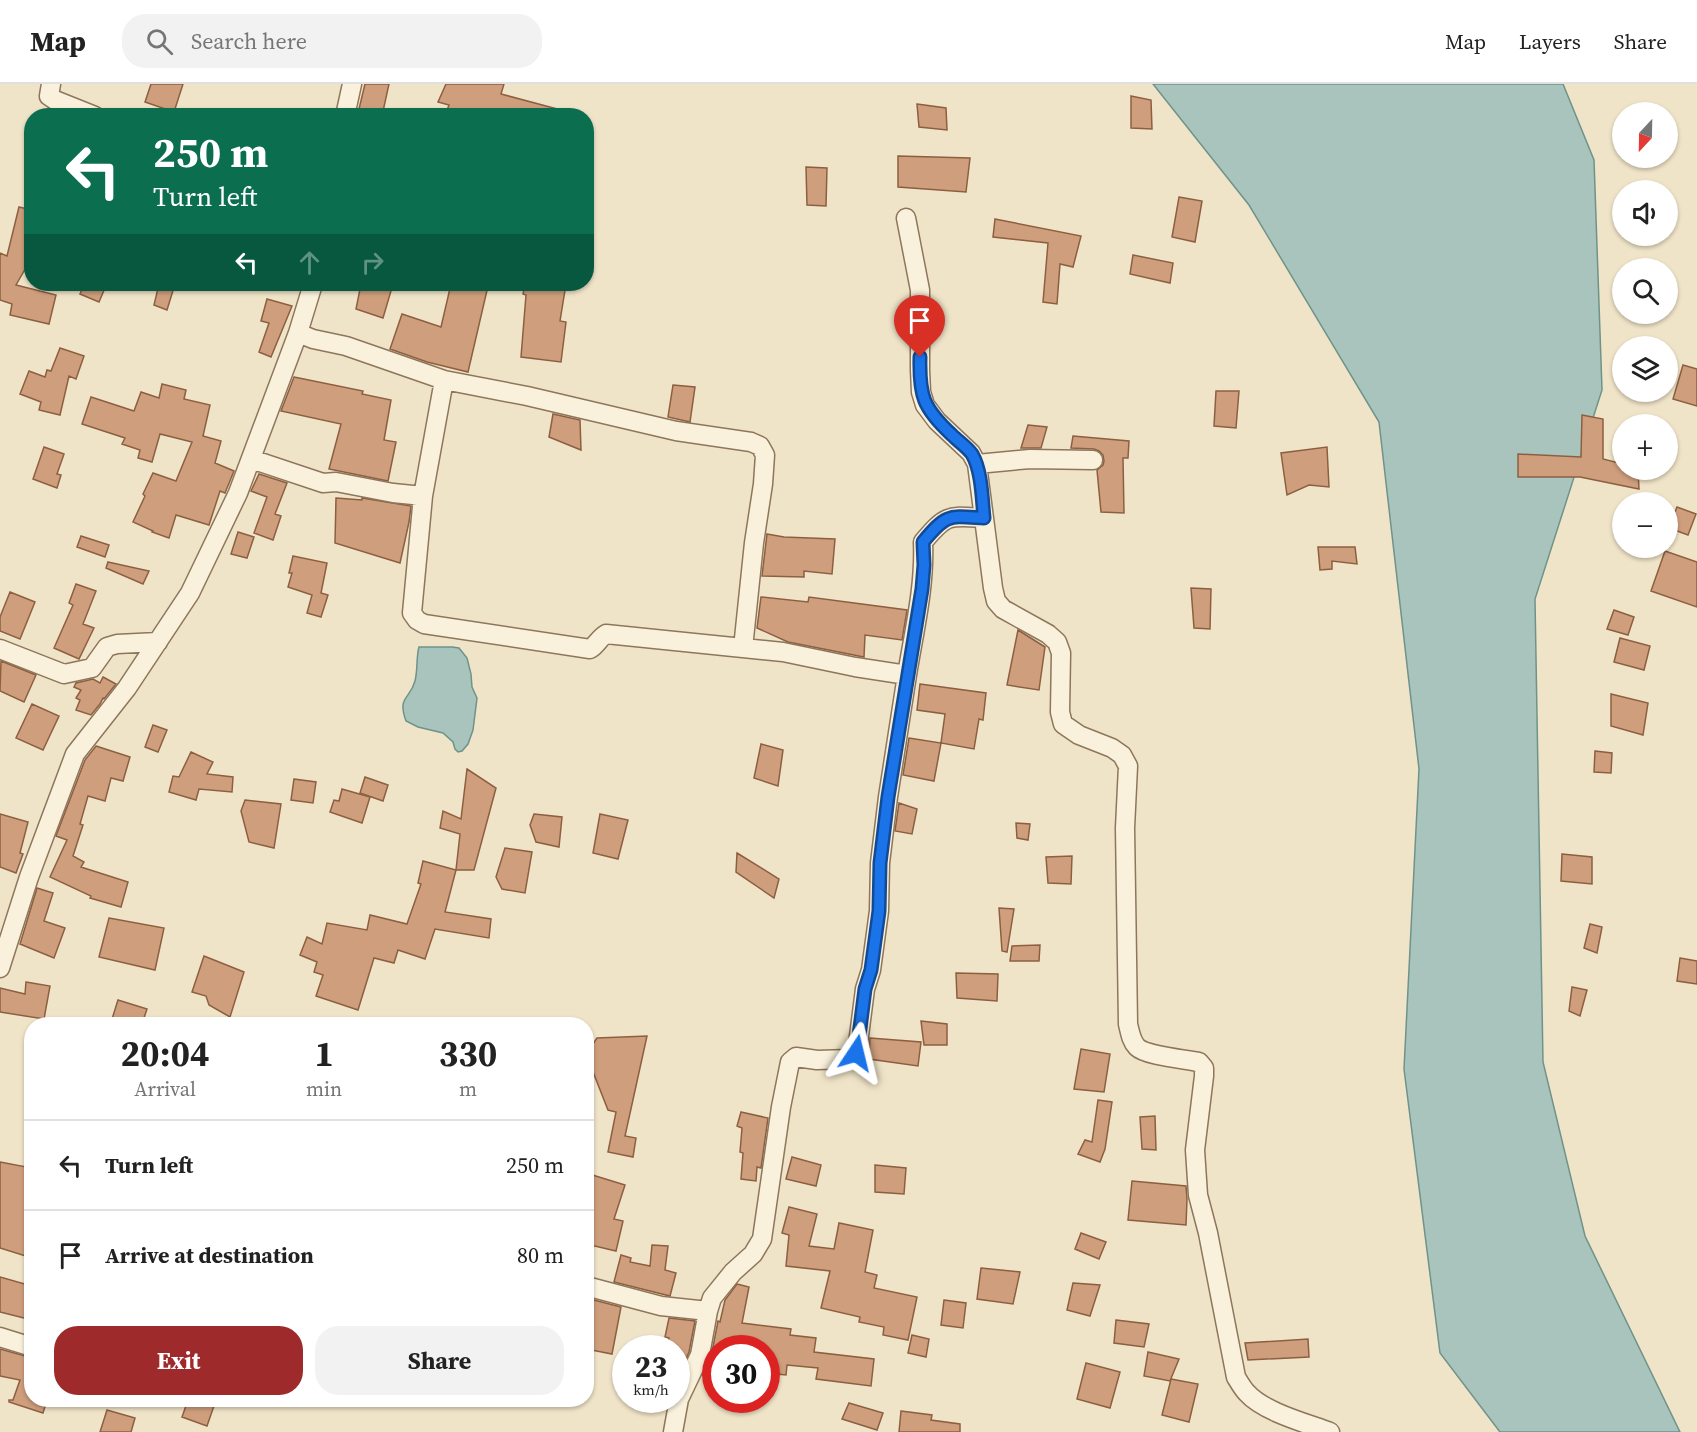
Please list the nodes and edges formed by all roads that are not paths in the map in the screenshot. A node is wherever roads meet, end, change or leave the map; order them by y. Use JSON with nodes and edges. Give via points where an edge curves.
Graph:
{"nodes":[{"id":1,"x":51,"y":84,"type":"edge"},
{"id":2,"x":352,"y":84,"type":"edge"},
{"id":3,"x":75,"y":108,"type":"edge"},
{"id":4,"x":347,"y":108,"type":"edge"},
{"id":5,"x":906,"y":218,"type":"dead end"},
{"id":6,"x":311,"y":291,"type":"edge"},
{"id":7,"x":298,"y":333,"type":"junction"},
{"id":8,"x":444,"y":380,"type":"junction"},
{"id":9,"x":251,"y":459,"type":"junction"},
{"id":10,"x":1093,"y":460,"type":"dead end"},
{"id":11,"x":977,"y":464,"type":"junction"},
{"id":12,"x":423,"y":496,"type":"junction"},
{"id":13,"x":984,"y":518,"type":"junction"},
{"id":14,"x":158,"y":642,"type":"junction"},
{"id":15,"x":743,"y":648,"type":"junction"},
{"id":16,"x":0,"y":649,"type":"edge"},
{"id":17,"x":907,"y":675,"type":"junction"},
{"id":18,"x":0,"y":968,"type":"edge"},
{"id":19,"x":594,"y":1288,"type":"edge"},
{"id":20,"x":708,"y":1311,"type":"junction"},
{"id":21,"x":0,"y":1337,"type":"edge"},
{"id":22,"x":24,"y":1344,"type":"edge"},
{"id":23,"x":673,"y":1432,"type":"edge"},
{"id":24,"x":1330,"y":1432,"type":"edge"}],
"edges":[{"from":1,"to":3,"type":"street","via":[[49,96]]},
{"from":2,"to":4,"type":"street"},
{"from":5,"to":11,"type":"street","via":[[920,290],[921,392],[937,421],[971,453]]},
{"from":6,"to":7,"type":"street"},
{"from":7,"to":8,"type":"street"},
{"from":7,"to":9,"type":"street"},
{"from":8,"to":12,"type":"street"},
{"from":8,"to":15,"type":"street","via":[[760,446],[765,455],[763,484]]},
{"from":9,"to":12,"type":"street","via":[[323,483]]},
{"from":9,"to":14,"type":"street","via":[[190,593]]},
{"from":10,"to":11,"type":"street","via":[[1030,459]]},
{"from":11,"to":13,"type":"street"},
{"from":12,"to":15,"type":"street","via":[[412,613],[424,624],[590,649],[606,634]]},
{"from":13,"to":17,"type":"street","via":[[953,517],[938,524],[923,542],[922,589]]},
{"from":13,"to":24,"type":"street","via":[[996,600],[1003,609],[1057,642],[1061,653],[1063,723],[1079,735],[1112,748],[1128,766],[1128,1024],[1131,1039],[1145,1052],[1199,1062],[1204,1068],[1195,1150],[1198,1195],[1236,1377],[1247,1394],[1261,1404]]},
{"from":14,"to":16,"type":"street","via":[[117,644],[107,648],[92,668],[64,674]]},
{"from":14,"to":18,"type":"street","via":[[75,754]]},
{"from":15,"to":17,"type":"street"},
{"from":17,"to":20,"type":"street","via":[[880,863],[879,911],[856,1053],[850,1059],[796,1057],[790,1062],[762,1239],[712,1298]]},
{"from":19,"to":20,"type":"street","via":[[661,1306]]},
{"from":20,"to":23,"type":"street","via":[[700,1355],[679,1399]]},
{"from":21,"to":22,"type":"street"}]}
